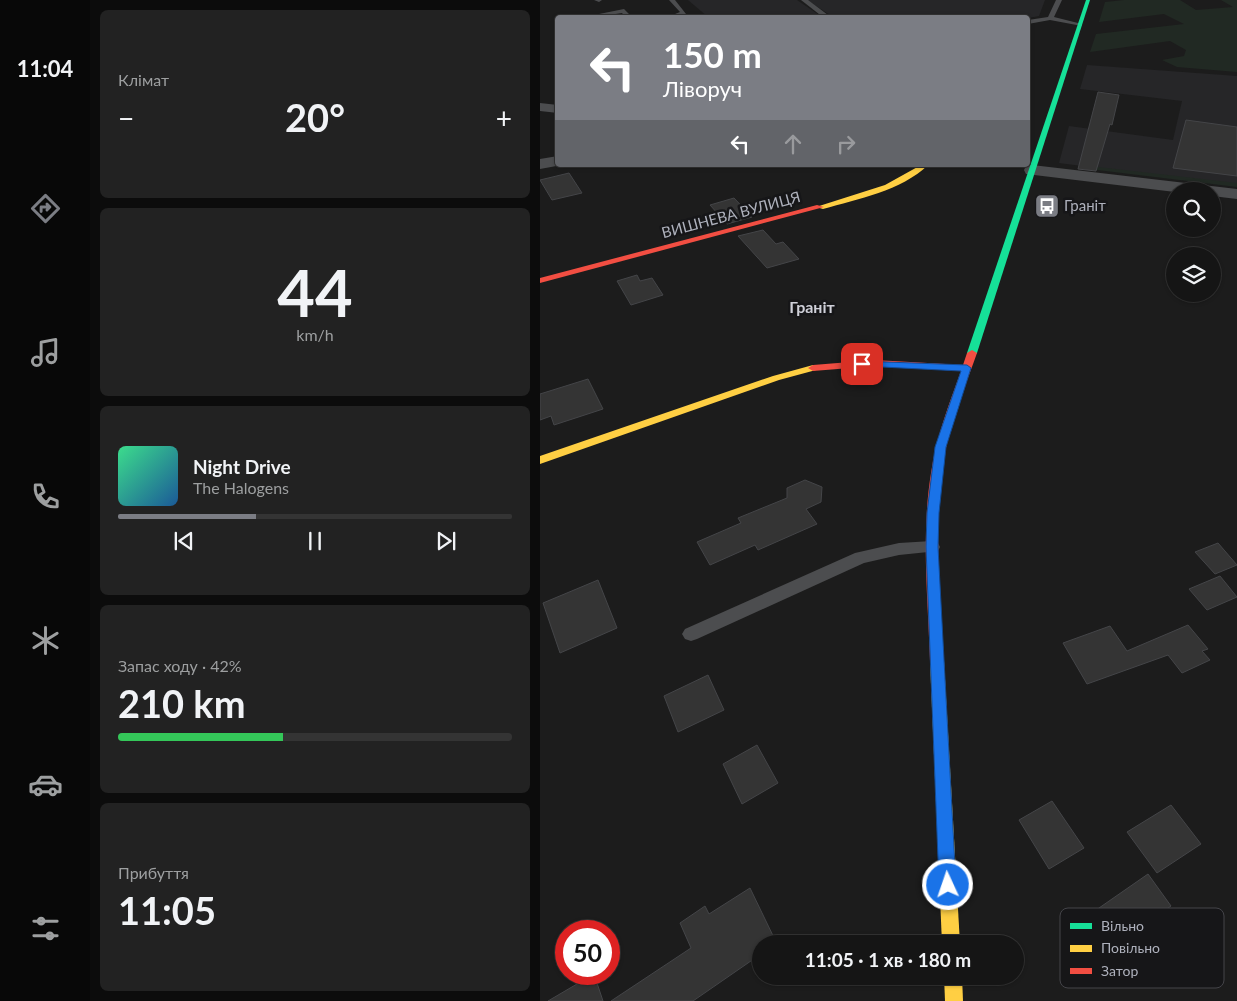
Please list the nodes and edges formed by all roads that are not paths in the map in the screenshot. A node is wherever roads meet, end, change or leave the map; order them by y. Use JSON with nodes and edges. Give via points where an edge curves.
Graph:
{"nodes":[{"id":1,"x":672,"y":0,"type":"edge"},
{"id":2,"x":804,"y":0,"type":"edge"},
{"id":3,"x":1059,"y":0,"type":"edge"},
{"id":4,"x":1088,"y":0,"type":"edge"},
{"id":5,"x":596,"y":15,"type":"dead end"},
{"id":6,"x":627,"y":15,"type":"edge"},
{"id":7,"x":678,"y":15,"type":"edge"},
{"id":8,"x":825,"y":15,"type":"edge"},
{"id":9,"x":1050,"y":18,"type":"junction"},
{"id":10,"x":1030,"y":22,"type":"edge"},
{"id":11,"x":1080,"y":25,"type":"junction"},
{"id":12,"x":540,"y":107,"type":"edge"},
{"id":13,"x":555,"y":109,"type":"edge"},
{"id":14,"x":555,"y":161,"type":"edge"},
{"id":15,"x":540,"y":164,"type":"edge"},
{"id":16,"x":922,"y":167,"type":"edge"},
{"id":17,"x":1024,"y":167,"type":"edge"},
{"id":18,"x":1033,"y":169,"type":"junction"},
{"id":19,"x":1166,"y":185,"type":"edge"},
{"id":20,"x":1221,"y":192,"type":"edge"},
{"id":21,"x":1237,"y":194,"type":"edge"},
{"id":22,"x":540,"y":281,"type":"edge"},
{"id":23,"x":967,"y":368,"type":"junction"},
{"id":24,"x":540,"y":460,"type":"edge"},
{"id":25,"x":932,"y":547,"type":"junction"},
{"id":26,"x":691,"y":634,"type":"dead end"},
{"id":27,"x":951,"y":935,"type":"edge"},
{"id":28,"x":953,"y":985,"type":"edge"},
{"id":29,"x":954,"y":1001,"type":"edge"}],
"edges":[{"from":1,"to":7,"type":"lane","via":[[684,13]]},
{"from":2,"to":8,"type":"lane"},
{"from":3,"to":9,"type":"lane"},
{"from":4,"to":11,"type":"main road"},
{"from":5,"to":6,"type":"lane","via":[[624,11]]},
{"from":9,"to":10,"type":"lane"},
{"from":9,"to":11,"type":"lane"},
{"from":11,"to":18,"type":"main road"},
{"from":12,"to":13,"type":"street"},
{"from":14,"to":15,"type":"street"},
{"from":16,"to":22,"type":"main road","name":"ВИШНЕВА ВУЛИЦЯ","via":[[907,179],[865,194]]},
{"from":17,"to":18,"type":"street"},
{"from":18,"to":19,"type":"street"},
{"from":18,"to":23,"type":"main road"},
{"from":20,"to":21,"type":"street"},
{"from":23,"to":24,"type":"main road","via":[[845,364],[809,369],[774,378]]},
{"from":23,"to":25,"type":"main road","via":[[940,447],[933,496]]},
{"from":25,"to":26,"type":"lane","via":[[899,549],[862,557]]},
{"from":25,"to":27,"type":"main road"},
{"from":28,"to":29,"type":"main road"}]}
